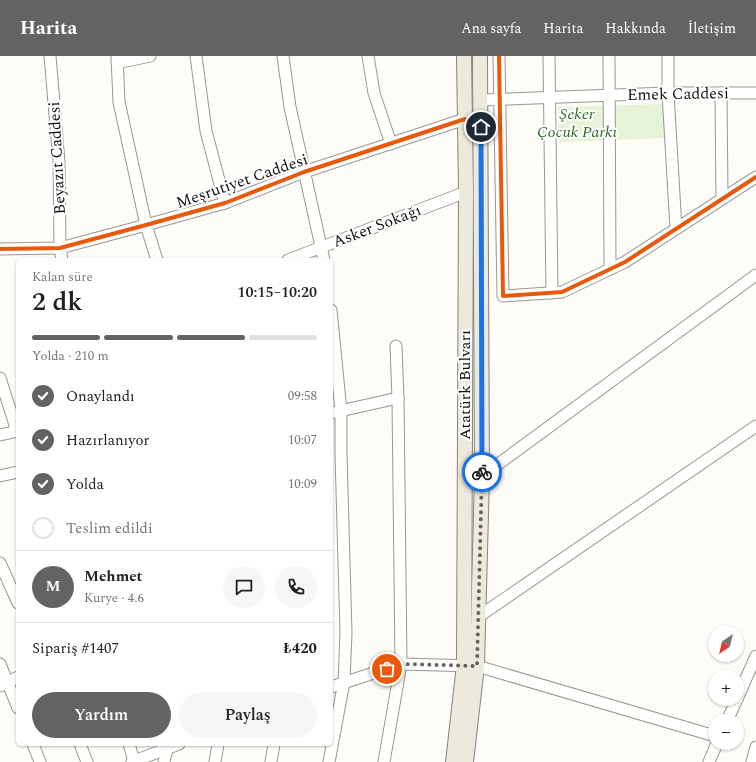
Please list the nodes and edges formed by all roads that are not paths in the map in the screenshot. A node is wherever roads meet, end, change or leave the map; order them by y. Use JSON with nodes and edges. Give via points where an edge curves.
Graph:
{"nodes":[{"id":1,"x":50,"y":56,"type":"edge"},
{"id":2,"x":150,"y":56,"type":"edge"},
{"id":3,"x":196,"y":56,"type":"edge"},
{"id":4,"x":283,"y":56,"type":"edge"},
{"id":5,"x":368,"y":56,"type":"edge"},
{"id":6,"x":464,"y":56,"type":"edge"},
{"id":7,"x":480,"y":56,"type":"edge"},
{"id":8,"x":499,"y":56,"type":"edge"},
{"id":9,"x":550,"y":56,"type":"edge"},
{"id":10,"x":609,"y":56,"type":"edge"},
{"id":11,"x":668,"y":56,"type":"edge"},
{"id":12,"x":117,"y":60,"type":"edge"},
{"id":13,"x":668,"y":93,"type":"junction"},
{"id":14,"x":721,"y":93,"type":"junction"},
{"id":15,"x":756,"y":93,"type":"edge"},
{"id":16,"x":610,"y":95,"type":"junction"},
{"id":17,"x":550,"y":97,"type":"junction"},
{"id":18,"x":500,"y":99,"type":"junction"},
{"id":19,"x":481,"y":100,"type":"junction"},
{"id":20,"x":465,"y":119,"type":"junction"},
{"id":21,"x":391,"y":144,"type":"junction"},
{"id":22,"x":304,"y":172,"type":"junction"},
{"id":23,"x":756,"y":177,"type":"edge"},
{"id":24,"x":466,"y":192,"type":"junction"},
{"id":25,"x":722,"y":199,"type":"junction"},
{"id":26,"x":225,"y":203,"type":"junction"},
{"id":27,"x":146,"y":225,"type":"junction"},
{"id":28,"x":676,"y":229,"type":"junction"},
{"id":29,"x":0,"y":248,"type":"edge"},
{"id":30,"x":60,"y":248,"type":"junction"},
{"id":31,"x":322,"y":248,"type":"junction"},
{"id":32,"x":62,"y":258,"type":"edge"},
{"id":33,"x":156,"y":258,"type":"edge"},
{"id":34,"x":294,"y":258,"type":"edge"},
{"id":35,"x":324,"y":258,"type":"edge"},
{"id":36,"x":610,"y":269,"type":"junction"},
{"id":37,"x":756,"y":275,"type":"edge"},
{"id":38,"x":552,"y":293,"type":"junction"},
{"id":39,"x":396,"y":346,"type":"dead end"},
{"id":40,"x":333,"y":351,"type":"edge"},
{"id":41,"x":0,"y":378,"type":"edge"},
{"id":42,"x":398,"y":398,"type":"junction"},
{"id":43,"x":336,"y":412,"type":"edge"},
{"id":44,"x":756,"y":426,"type":"edge"},
{"id":45,"x":16,"y":428,"type":"edge"},
{"id":46,"x":16,"y":431,"type":"edge"},
{"id":47,"x":0,"y":435,"type":"edge"},
{"id":48,"x":16,"y":472,"type":"edge"},
{"id":49,"x":0,"y":476,"type":"edge"},
{"id":50,"x":482,"y":476,"type":"junction"},
{"id":51,"x":0,"y":563,"type":"edge"},
{"id":52,"x":16,"y":598,"type":"edge"},
{"id":53,"x":478,"y":617,"type":"junction"},
{"id":54,"x":756,"y":656,"type":"edge"},
{"id":55,"x":0,"y":664,"type":"edge"},
{"id":56,"x":401,"y":664,"type":"junction"},
{"id":57,"x":471,"y":665,"type":"junction"},
{"id":58,"x":9,"y":682,"type":"edge"},
{"id":59,"x":344,"y":682,"type":"junction"},
{"id":60,"x":744,"y":683,"type":"edge"},
{"id":61,"x":333,"y":686,"type":"edge"},
{"id":62,"x":16,"y":702,"type":"edge"},
{"id":63,"x":708,"y":734,"type":"edge"},
{"id":64,"x":333,"y":741,"type":"edge"},
{"id":65,"x":34,"y":746,"type":"edge"},
{"id":66,"x":81,"y":746,"type":"edge"},
{"id":67,"x":129,"y":746,"type":"edge"},
{"id":68,"x":174,"y":746,"type":"edge"},
{"id":69,"x":218,"y":746,"type":"edge"},
{"id":70,"x":274,"y":746,"type":"edge"},
{"id":71,"x":332,"y":746,"type":"edge"},
{"id":72,"x":756,"y":747,"type":"edge"},
{"id":73,"x":167,"y":749,"type":"junction"},
{"id":74,"x":714,"y":750,"type":"edge"},
{"id":75,"x":40,"y":762,"type":"edge"},
{"id":76,"x":87,"y":762,"type":"edge"},
{"id":77,"x":133,"y":762,"type":"edge"},
{"id":78,"x":164,"y":762,"type":"edge"},
{"id":79,"x":215,"y":762,"type":"edge"},
{"id":80,"x":271,"y":762,"type":"edge"},
{"id":81,"x":329,"y":762,"type":"edge"},
{"id":82,"x":384,"y":762,"type":"edge"},
{"id":83,"x":453,"y":762,"type":"edge"},
{"id":84,"x":466,"y":762,"type":"edge"},
{"id":85,"x":709,"y":762,"type":"edge"},
{"id":86,"x":752,"y":762,"type":"edge"}],
"edges":[{"from":1,"to":30,"type":"street","name":"Beyazıt Caddesi","via":[[60,162]]},
{"from":2,"to":12,"type":"street"},
{"from":3,"to":26,"type":"street","via":[[206,131]]},
{"from":4,"to":22,"type":"street","via":[[290,107]]},
{"from":5,"to":21,"type":"street","via":[[374,94]]},
{"from":6,"to":20,"type":"main road","name":"Atatürk Bulvarı"},
{"from":7,"to":19,"type":"main road","name":"Atatürk Bulvarı"},
{"from":8,"to":18,"type":"street"},
{"from":9,"to":17,"type":"street"},
{"from":10,"to":16,"type":"street"},
{"from":11,"to":13,"type":"street"},
{"from":12,"to":27,"type":"street","via":[[119,102]]},
{"from":13,"to":14,"type":"street","name":"Emek Caddesi"},
{"from":13,"to":16,"type":"street","name":"Emek Caddesi"},
{"from":13,"to":28,"type":"street"},
{"from":14,"to":15,"type":"street","name":"Emek Caddesi"},
{"from":14,"to":25,"type":"street"},
{"from":16,"to":17,"type":"street","name":"Emek Caddesi"},
{"from":16,"to":36,"type":"street"},
{"from":17,"to":18,"type":"street","name":"Emek Caddesi"},
{"from":17,"to":38,"type":"street"},
{"from":18,"to":19,"type":"street","name":"Emek Caddesi"},
{"from":18,"to":38,"type":"street","via":[[503,296]]},
{"from":19,"to":50,"type":"main road","name":"Atatürk Bulvarı"},
{"from":20,"to":21,"type":"street","name":"Meşrutiyet Caddesi"},
{"from":20,"to":24,"type":"main road","name":"Atatürk Bulvarı"},
{"from":21,"to":22,"type":"street","name":"Meşrutiyet Caddesi"},
{"from":22,"to":26,"type":"street","name":"Meşrutiyet Caddesi"},
{"from":22,"to":31,"type":"street"},
{"from":23,"to":25,"type":"street"},
{"from":24,"to":31,"type":"street","name":"Asker Sokağı"},
{"from":24,"to":57,"type":"main road","name":"Atatürk Bulvarı"},
{"from":25,"to":28,"type":"street"},
{"from":26,"to":27,"type":"street","name":"Meşrutiyet Caddesi"},
{"from":27,"to":30,"type":"street","name":"Meşrutiyet Caddesi"},
{"from":27,"to":33,"type":"street"},
{"from":28,"to":36,"type":"street"},
{"from":29,"to":30,"type":"street","name":"Meşrutiyet Caddesi"},
{"from":30,"to":32,"type":"street","name":"Beyazıt Caddesi"},
{"from":31,"to":34,"type":"street","name":"Asker Sokağı"},
{"from":31,"to":35,"type":"street"},
{"from":36,"to":38,"type":"street","via":[[562,292]]},
{"from":37,"to":50,"type":"street"},
{"from":39,"to":42,"type":"street"},
{"from":40,"to":43,"type":"street"},
{"from":41,"to":45,"type":"street"},
{"from":42,"to":43,"type":"street"},
{"from":42,"to":56,"type":"street"},
{"from":43,"to":59,"type":"street","via":[[346,633]]},
{"from":44,"to":53,"type":"street"},
{"from":46,"to":47,"type":"street"},
{"from":48,"to":49,"type":"street"},
{"from":50,"to":53,"type":"main road","name":"Atatürk Bulvarı"},
{"from":51,"to":52,"type":"street"},
{"from":53,"to":57,"type":"main road","name":"Atatürk Bulvarı"},
{"from":54,"to":60,"type":"street"},
{"from":55,"to":58,"type":"street"},
{"from":56,"to":57,"type":"street"},
{"from":56,"to":59,"type":"street"},
{"from":56,"to":82,"type":"street"},
{"from":57,"to":63,"type":"street"},
{"from":57,"to":83,"type":"main road","name":"Atatürk Bulvarı"},
{"from":57,"to":84,"type":"main road","name":"Atatürk Bulvarı"},
{"from":58,"to":62,"type":"street"},
{"from":59,"to":61,"type":"street"},
{"from":59,"to":64,"type":"street"},
{"from":65,"to":75,"type":"street"},
{"from":66,"to":76,"type":"street"},
{"from":67,"to":77,"type":"street"},
{"from":68,"to":73,"type":"street"},
{"from":69,"to":79,"type":"street"},
{"from":70,"to":80,"type":"street"},
{"from":71,"to":81,"type":"street"},
{"from":72,"to":86,"type":"street"},
{"from":73,"to":77,"type":"street"},
{"from":73,"to":78,"type":"street"},
{"from":74,"to":85,"type":"street"}]}
